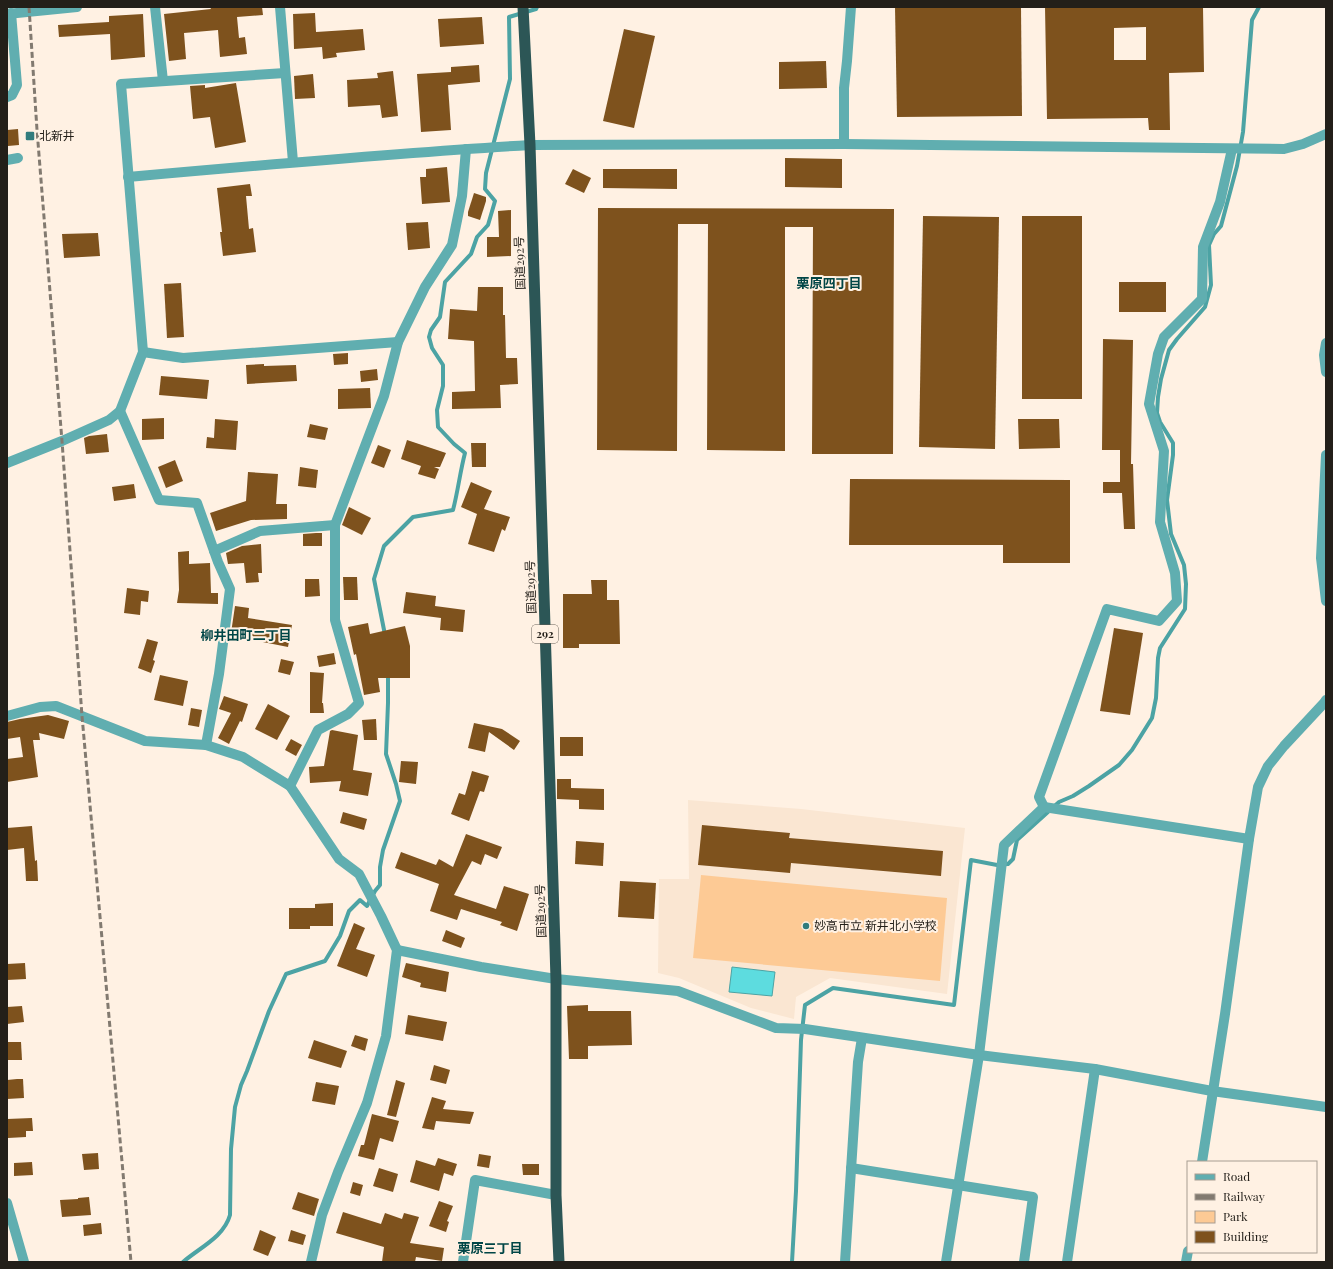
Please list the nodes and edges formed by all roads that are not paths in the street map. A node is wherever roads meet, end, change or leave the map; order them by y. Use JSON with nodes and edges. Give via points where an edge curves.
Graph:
{"nodes":[{"id":1,"x":77,"y":7,"type":"edge"},
{"id":2,"x":155,"y":7,"type":"edge"},
{"id":3,"x":280,"y":7,"type":"edge"},
{"id":4,"x":523,"y":7,"type":"edge"},
{"id":5,"x":851,"y":7,"type":"edge"},
{"id":6,"x":60,"y":8,"type":"edge"},
{"id":7,"x":9,"y":13,"type":"edge"},
{"id":8,"x":285,"y":73,"type":"junction"},
{"id":9,"x":163,"y":81,"type":"junction"},
{"id":10,"x":7,"y":97,"type":"edge"},
{"id":11,"x":1326,"y":134,"type":"edge"},
{"id":12,"x":844,"y":144,"type":"junction"},
{"id":13,"x":530,"y":145,"type":"junction"},
{"id":14,"x":466,"y":149,"type":"junction"},
{"id":15,"x":1232,"y":149,"type":"junction"},
{"id":16,"x":18,"y":158,"type":"dead end"},
{"id":17,"x":7,"y":160,"type":"edge"},
{"id":18,"x":293,"y":162,"type":"junction"},
{"id":19,"x":128,"y":177,"type":"junction"},
{"id":20,"x":398,"y":342,"type":"junction"},
{"id":21,"x":1326,"y":343,"type":"edge"},
{"id":22,"x":143,"y":352,"type":"junction"},
{"id":23,"x":1326,"y":372,"type":"edge"},
{"id":24,"x":120,"y":411,"type":"junction"},
{"id":25,"x":1326,"y":455,"type":"edge"},
{"id":26,"x":7,"y":463,"type":"edge"},
{"id":27,"x":335,"y":525,"type":"junction"},
{"id":28,"x":214,"y":551,"type":"junction"},
{"id":29,"x":1326,"y":601,"type":"edge"},
{"id":30,"x":1326,"y":700,"type":"edge"},
{"id":31,"x":7,"y":716,"type":"edge"},
{"id":32,"x":206,"y":745,"type":"junction"},
{"id":33,"x":290,"y":786,"type":"junction"},
{"id":34,"x":1044,"y":807,"type":"junction"},
{"id":35,"x":1249,"y":839,"type":"junction"},
{"id":36,"x":396,"y":950,"type":"junction"},
{"id":37,"x":556,"y":979,"type":"junction"},
{"id":38,"x":862,"y":1038,"type":"junction"},
{"id":39,"x":979,"y":1055,"type":"junction"},
{"id":40,"x":1095,"y":1069,"type":"junction"},
{"id":41,"x":1212,"y":1091,"type":"junction"},
{"id":42,"x":1326,"y":1107,"type":"edge"},
{"id":43,"x":1202,"y":1161,"type":"edge"},
{"id":44,"x":851,"y":1168,"type":"junction"},
{"id":45,"x":958,"y":1186,"type":"junction"},
{"id":46,"x":556,"y":1195,"type":"junction"},
{"id":47,"x":7,"y":1204,"type":"edge"},
{"id":48,"x":24,"y":1262,"type":"edge"},
{"id":49,"x":311,"y":1262,"type":"edge"},
{"id":50,"x":463,"y":1262,"type":"edge"},
{"id":51,"x":559,"y":1262,"type":"edge"},
{"id":52,"x":845,"y":1262,"type":"edge"},
{"id":53,"x":946,"y":1262,"type":"edge"},
{"id":54,"x":1024,"y":1262,"type":"edge"},
{"id":55,"x":1067,"y":1262,"type":"edge"}],
"edges":[{"from":1,"to":6,"type":"street"},
{"from":2,"to":9,"type":"street"},
{"from":3,"to":8,"type":"street"},
{"from":4,"to":13,"type":"highway","name":"国道292号","number":"292"},
{"from":5,"to":12,"type":"street","via":[[844,88]]},
{"from":6,"to":7,"type":"street"},
{"from":7,"to":10,"type":"street","via":[[18,86],[12,95]]},
{"from":8,"to":9,"type":"street"},
{"from":8,"to":18,"type":"street"},
{"from":9,"to":19,"type":"street","via":[[121,84]]},
{"from":11,"to":15,"type":"street","via":[[1284,149]]},
{"from":12,"to":13,"type":"street"},
{"from":12,"to":15,"type":"street"},
{"from":13,"to":14,"type":"street"},
{"from":13,"to":37,"type":"highway","name":"国道292号","number":"292"},
{"from":14,"to":18,"type":"street"},
{"from":14,"to":20,"type":"street","via":[[462,196],[452,245],[424,287]]},
{"from":15,"to":34,"type":"street","via":[[1220,202],[1203,247],[1202,299],[1164,338],[1158,354],[1149,404],[1164,451],[1160,522],[1175,573],[1177,601],[1159,621],[1108,609],[1039,797]]},
{"from":16,"to":17,"type":"street"},
{"from":18,"to":19,"type":"street"},
{"from":19,"to":22,"type":"street"},
{"from":20,"to":22,"type":"street","via":[[183,358]]},
{"from":20,"to":27,"type":"street","via":[[384,396]]},
{"from":21,"to":23,"type":"street"},
{"from":22,"to":24,"type":"street"},
{"from":24,"to":26,"type":"street","via":[[109,420]]},
{"from":24,"to":28,"type":"street","via":[[158,500],[197,503]]},
{"from":25,"to":29,"type":"street","via":[[1321,558]]},
{"from":27,"to":28,"type":"street","via":[[260,531]]},
{"from":27,"to":33,"type":"street","via":[[334,620],[359,703],[348,714],[318,730]]},
{"from":28,"to":32,"type":"street","via":[[230,589],[219,674]]},
{"from":30,"to":35,"type":"street","via":[[1268,766],[1258,787]]},
{"from":31,"to":32,"type":"street","via":[[40,707],[56,706],[145,741]]},
{"from":32,"to":33,"type":"street","via":[[243,757]]},
{"from":33,"to":36,"type":"street","via":[[339,859],[359,874]]},
{"from":34,"to":35,"type":"street"},
{"from":34,"to":39,"type":"street","via":[[1004,845]]},
{"from":35,"to":41,"type":"street"},
{"from":36,"to":37,"type":"street"},
{"from":36,"to":49,"type":"street","via":[[386,1036],[372,1088],[322,1215]]},
{"from":37,"to":38,"type":"street","via":[[678,991],[776,1028],[805,1029]]},
{"from":37,"to":46,"type":"highway","name":"国道292号","number":"292"},
{"from":38,"to":39,"type":"street"},
{"from":38,"to":44,"type":"street"},
{"from":39,"to":40,"type":"street"},
{"from":39,"to":45,"type":"street"},
{"from":40,"to":41,"type":"street"},
{"from":40,"to":55,"type":"street"},
{"from":41,"to":42,"type":"street"},
{"from":41,"to":43,"type":"street"},
{"from":44,"to":45,"type":"street"},
{"from":44,"to":52,"type":"street"},
{"from":45,"to":53,"type":"street"},
{"from":45,"to":54,"type":"street","via":[[1032,1197]]},
{"from":46,"to":50,"type":"street","via":[[475,1180]]},
{"from":46,"to":51,"type":"highway","name":"国道292号","number":"292"},
{"from":47,"to":48,"type":"street"}]}
